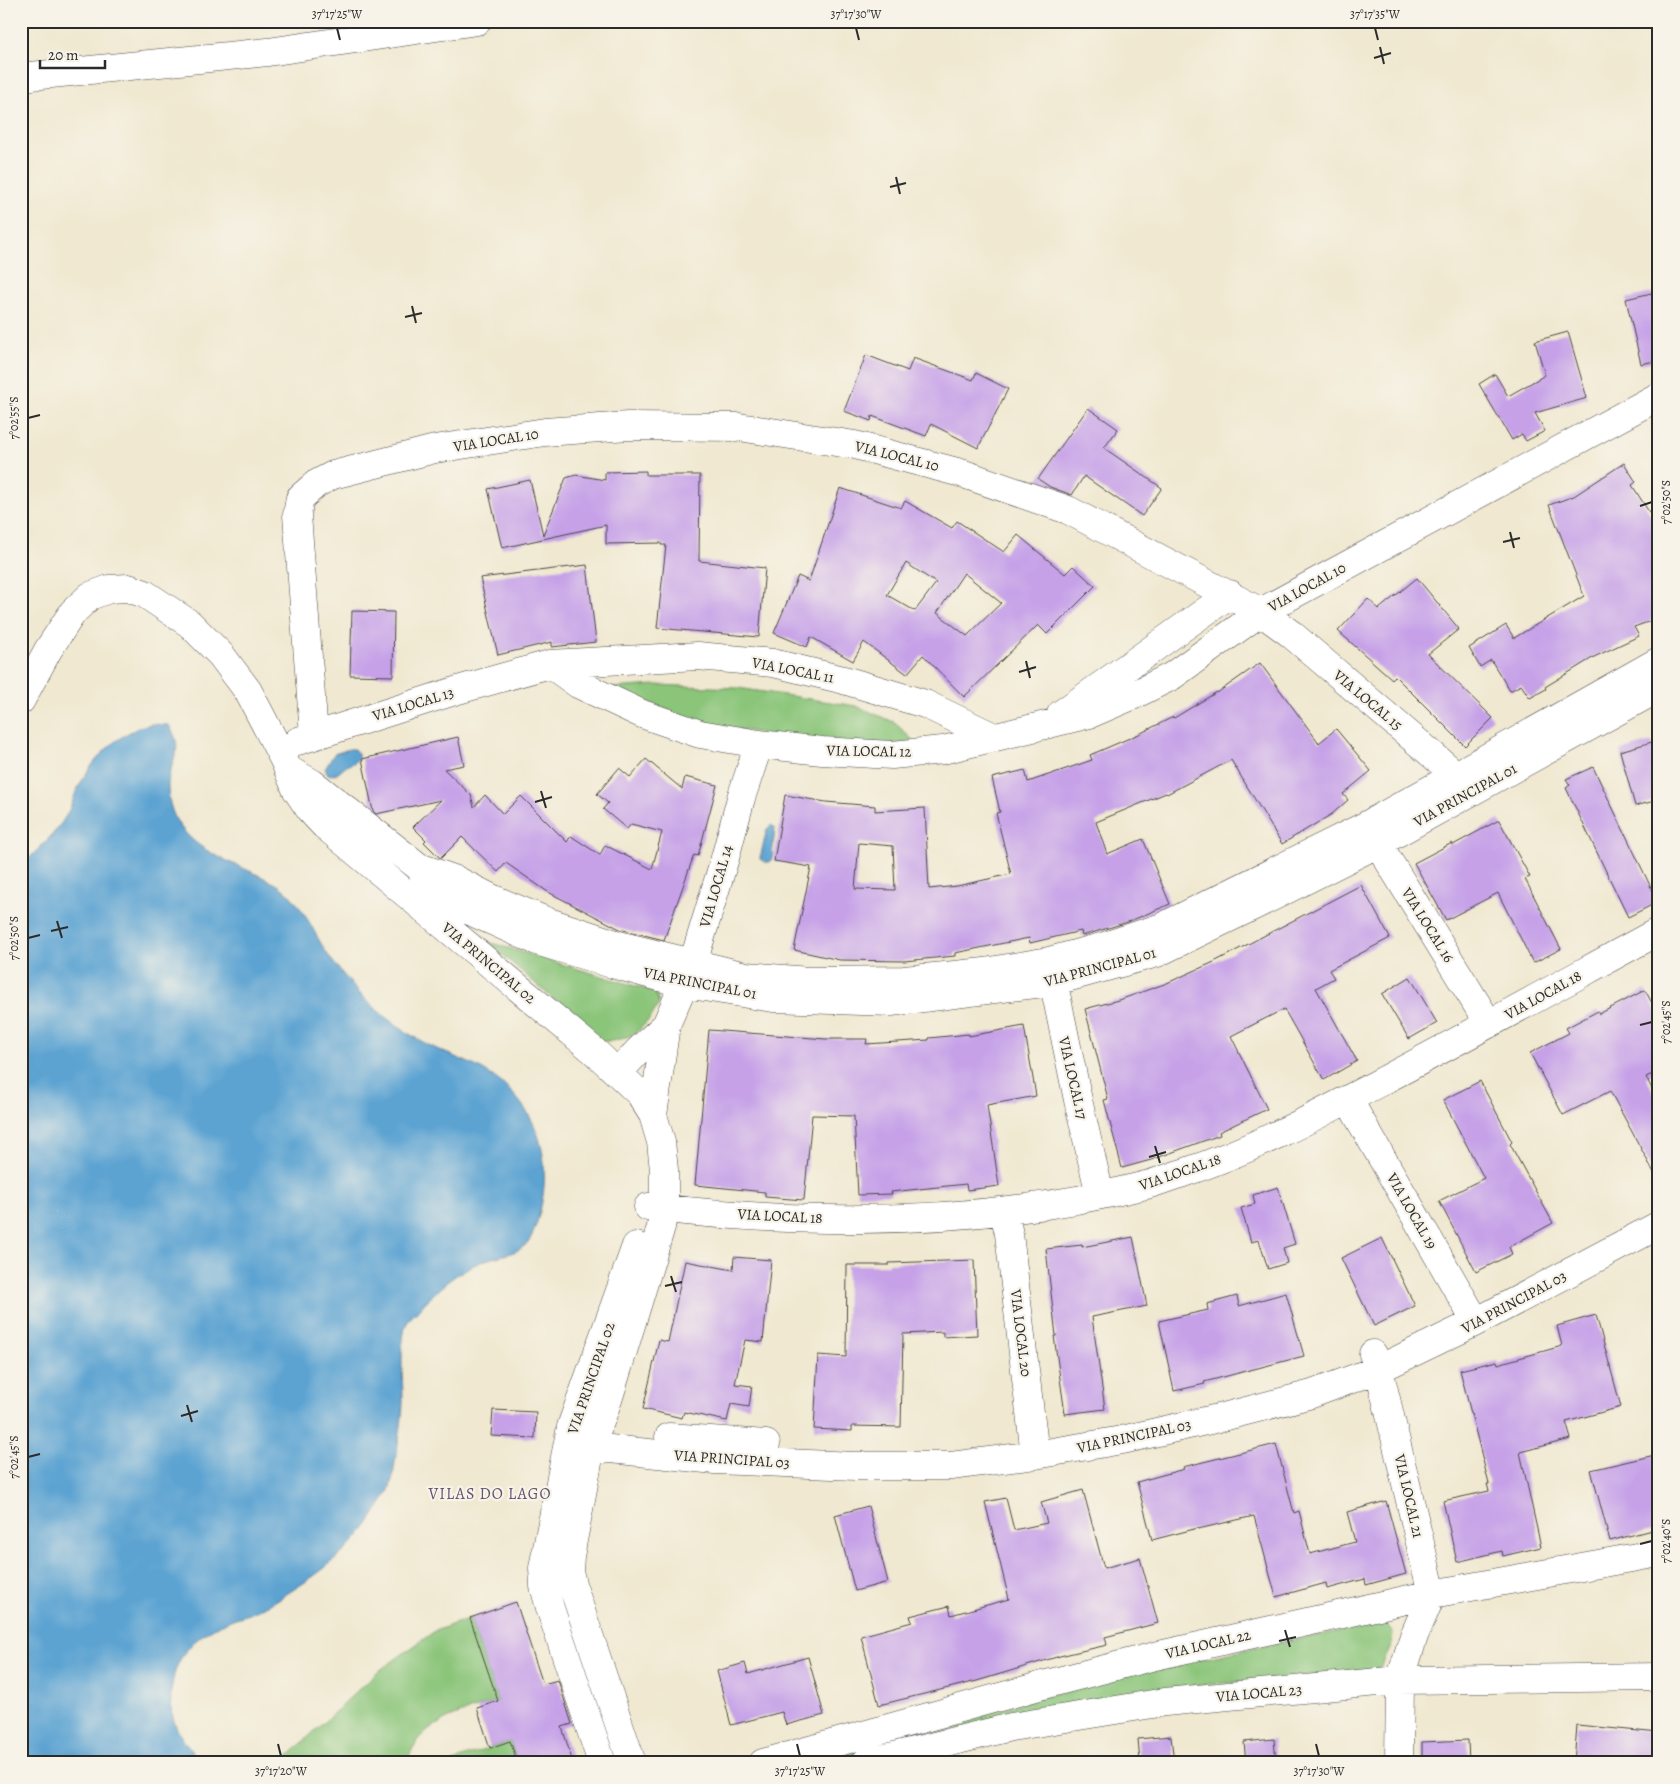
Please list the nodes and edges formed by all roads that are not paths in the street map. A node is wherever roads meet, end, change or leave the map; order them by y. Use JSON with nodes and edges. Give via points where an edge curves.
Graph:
{"nodes":[{"id":1,"x":477,"y":21,"type":"edge"},
{"id":2,"x":21,"y":77,"type":"edge"},
{"id":3,"x":1659,"y":396,"type":"edge"},
{"id":4,"x":1230,"y":594,"type":"junction"},
{"id":5,"x":1261,"y":612,"type":"junction"},
{"id":6,"x":1659,"y":662,"type":"edge"},
{"id":7,"x":550,"y":664,"type":"junction"},
{"id":8,"x":1659,"y":688,"type":"edge"},
{"id":9,"x":21,"y":700,"type":"edge"},
{"id":10,"x":1047,"y":724,"type":"junction"},
{"id":11,"x":314,"y":735,"type":"junction"},
{"id":12,"x":994,"y":737,"type":"junction"},
{"id":13,"x":759,"y":744,"type":"junction"},
{"id":14,"x":283,"y":759,"type":"junction"},
{"id":15,"x":1465,"y":782,"type":"junction"},
{"id":16,"x":1372,"y":835,"type":"junction"},
{"id":17,"x":1659,"y":930,"type":"edge"},
{"id":18,"x":1051,"y":972,"type":"junction"},
{"id":19,"x":689,"y":973,"type":"junction"},
{"id":20,"x":1489,"y":1024,"type":"junction"},
{"id":21,"x":666,"y":1025,"type":"junction"},
{"id":22,"x":618,"y":1073,"type":"junction"},
{"id":23,"x":1348,"y":1099,"type":"junction"},
{"id":24,"x":653,"y":1115,"type":"junction"},
{"id":25,"x":1100,"y":1195,"type":"junction"},
{"id":26,"x":1659,"y":1205,"type":"edge"},
{"id":27,"x":656,"y":1208,"type":"junction"},
{"id":28,"x":1004,"y":1212,"type":"junction"},
{"id":29,"x":1659,"y":1225,"type":"edge"},
{"id":30,"x":1471,"y":1315,"type":"junction"},
{"id":31,"x":1376,"y":1362,"type":"junction"},
{"id":32,"x":582,"y":1437,"type":"junction"},
{"id":33,"x":1035,"y":1446,"type":"junction"},
{"id":34,"x":1659,"y":1553,"type":"edge"},
{"id":35,"x":1432,"y":1594,"type":"junction"},
{"id":36,"x":1659,"y":1677,"type":"edge"},
{"id":37,"x":1400,"y":1680,"type":"junction"},
{"id":38,"x":815,"y":1756,"type":"edge"},
{"id":39,"x":602,"y":1763,"type":"edge"},
{"id":40,"x":632,"y":1763,"type":"edge"},
{"id":41,"x":763,"y":1763,"type":"edge"},
{"id":42,"x":865,"y":1763,"type":"edge"},
{"id":43,"x":1400,"y":1763,"type":"edge"}],
"edges":[{"from":1,"to":2,"type":"street","via":[[268,52]]},
{"from":3,"to":5,"type":"street","name":"VIA LOCAL 10"},
{"from":4,"to":5,"type":"street","name":"VIA LOCAL 10"},
{"from":4,"to":10,"type":"street"},
{"from":4,"to":11,"type":"street","name":"VIA LOCAL 10","via":[[1068,510],[961,473],[855,445],[739,427],[628,426],[545,432],[435,449],[333,475],[300,498],[296,515]]},
{"from":5,"to":10,"type":"street","name":"VIA LOCAL 12","via":[[1172,676],[1090,714]]},
{"from":5,"to":15,"type":"street","name":"VIA LOCAL 15"},
{"from":6,"to":15,"type":"street","name":"VIA PRINCIPAL 01"},
{"from":7,"to":11,"type":"street","name":"VIA LOCAL 13"},
{"from":7,"to":12,"type":"street","name":"VIA LOCAL 11","via":[[698,656],[773,662],[925,704]]},
{"from":7,"to":13,"type":"street","name":"VIA LOCAL 12","via":[[578,684],[642,714],[700,734]]},
{"from":8,"to":15,"type":"street","name":"VIA PRINCIPAL 01"},
{"from":9,"to":14,"type":"street","via":[[73,612],[90,596],[109,589],[128,588],[145,594],[190,624],[221,655],[248,691]]},
{"from":10,"to":12,"type":"street","name":"VIA LOCAL 12"},
{"from":11,"to":14,"type":"street","name":"VIA LOCAL 13"},
{"from":12,"to":13,"type":"street","name":"VIA LOCAL 12","via":[[943,750],[892,755]]},
{"from":13,"to":19,"type":"street","name":"VIA LOCAL 14"},
{"from":14,"to":19,"type":"street","name":"VIA PRINCIPAL 01","via":[[419,867],[456,880],[546,921]]},
{"from":14,"to":22,"type":"street","name":"VIA PRINCIPAL 02","via":[[296,789],[324,825]]},
{"from":15,"to":16,"type":"street","name":"VIA PRINCIPAL 01"},
{"from":16,"to":18,"type":"street","name":"VIA PRINCIPAL 01","via":[[1162,927],[1105,946]]},
{"from":16,"to":20,"type":"street","name":"VIA LOCAL 16"},
{"from":17,"to":20,"type":"street","name":"VIA LOCAL 18"},
{"from":18,"to":19,"type":"street","name":"VIA PRINCIPAL 01","via":[[985,972],[904,980],[809,981]]},
{"from":18,"to":25,"type":"street","name":"VIA LOCAL 17"},
{"from":19,"to":21,"type":"street","name":"VIA LOCAL 14"},
{"from":20,"to":23,"type":"street","name":"VIA LOCAL 18"},
{"from":21,"to":22,"type":"street","name":"VIA LOCAL 14"},
{"from":21,"to":24,"type":"street","name":"VIA LOCAL 14"},
{"from":22,"to":24,"type":"street","name":"VIA PRINCIPAL 02","via":[[640,1094]]},
{"from":23,"to":25,"type":"street","name":"VIA LOCAL 18","via":[[1271,1138],[1206,1165],[1144,1186]]},
{"from":23,"to":30,"type":"street","name":"VIA LOCAL 19"},
{"from":24,"to":27,"type":"street","name":"VIA PRINCIPAL 02","via":[[661,1142],[664,1170]]},
{"from":25,"to":28,"type":"street","name":"VIA LOCAL 18"},
{"from":26,"to":30,"type":"street","name":"VIA PRINCIPAL 03"},
{"from":27,"to":28,"type":"street","name":"VIA LOCAL 18","via":[[779,1217],[893,1220]]},
{"from":27,"to":32,"type":"street","name":"VIA PRINCIPAL 02","via":[[661,1227],[609,1397]]},
{"from":28,"to":33,"type":"street","name":"VIA LOCAL 20"},
{"from":29,"to":30,"type":"street","name":"VIA PRINCIPAL 03"},
{"from":30,"to":31,"type":"street","name":"VIA PRINCIPAL 03","via":[[1423,1331]]},
{"from":31,"to":33,"type":"street","name":"VIA PRINCIPAL 03"},
{"from":31,"to":35,"type":"street","name":"VIA LOCAL 21"},
{"from":32,"to":33,"type":"street","name":"VIA PRINCIPAL 03","via":[[715,1460],[855,1466],[951,1466]]},
{"from":32,"to":39,"type":"street","name":"VIA PRINCIPAL 02","via":[[545,1552],[544,1586]]},
{"from":32,"to":40,"type":"street","name":"VIA PRINCIPAL 02","via":[[569,1571]]},
{"from":34,"to":35,"type":"street","name":"VIA LOCAL 22"},
{"from":35,"to":37,"type":"street"},
{"from":35,"to":38,"type":"street","name":"VIA LOCAL 22","via":[[1155,1656],[1043,1685]]},
{"from":36,"to":37,"type":"street","name":"VIA LOCAL 23"},
{"from":37,"to":42,"type":"street","name":"VIA LOCAL 23","via":[[1164,1702],[1011,1727]]},
{"from":37,"to":43,"type":"street"},
{"from":38,"to":41,"type":"street","name":"VIA LOCAL 22"}]}
